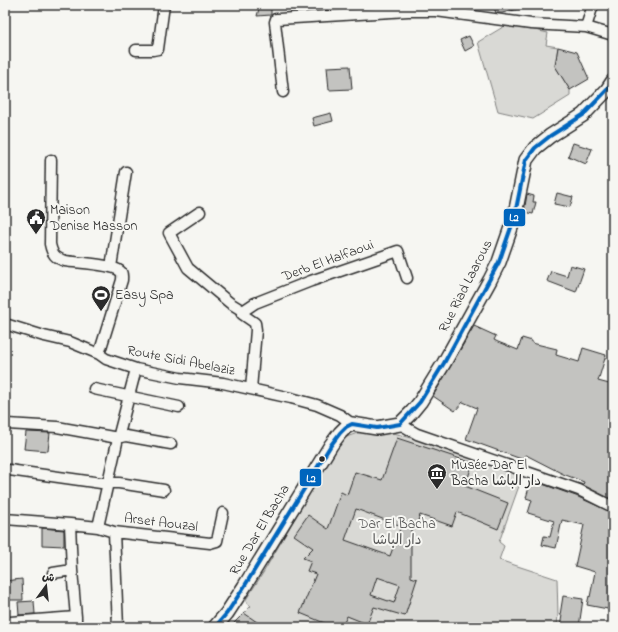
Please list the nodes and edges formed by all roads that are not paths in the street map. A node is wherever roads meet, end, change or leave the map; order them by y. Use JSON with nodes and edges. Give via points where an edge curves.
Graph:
{"nodes":[{"id":1,"x":164,"y":5,"type":"edge"},
{"id":2,"x":593,"y":5,"type":"edge"},
{"id":3,"x":586,"y":27,"type":"junction"},
{"id":4,"x":613,"y":35,"type":"edge"},
{"id":5,"x":136,"y":50,"type":"dead end"},
{"id":6,"x":611,"y":88,"type":"edge"},
{"id":7,"x":283,"y":92,"type":"dead end"},
{"id":8,"x":50,"y":160,"type":"dead end"},
{"id":9,"x":126,"y":172,"type":"dead end"},
{"id":10,"x":200,"y":212,"type":"dead end"},
{"id":11,"x":111,"y":267,"type":"junction"},
{"id":12,"x":406,"y":278,"type":"dead end"},
{"id":13,"x":243,"y":311,"type":"junction"},
{"id":14,"x":5,"y":324,"type":"edge"},
{"id":15,"x":99,"y":354,"type":"junction"},
{"id":16,"x":136,"y":368,"type":"junction"},
{"id":17,"x":94,"y":389,"type":"dead end"},
{"id":18,"x":251,"y":389,"type":"junction"},
{"id":19,"x":129,"y":397,"type":"junction"},
{"id":20,"x":179,"y":407,"type":"dead end"},
{"id":21,"x":7,"y":424,"type":"dead end"},
{"id":22,"x":352,"y":424,"type":"junction"},
{"id":23,"x":400,"y":424,"type":"junction"},
{"id":24,"x":118,"y":438,"type":"junction"},
{"id":25,"x":171,"y":444,"type":"dead end"},
{"id":26,"x":9,"y":470,"type":"dead end"},
{"id":27,"x":108,"y":483,"type":"junction"},
{"id":28,"x":164,"y":490,"type":"dead end"},
{"id":29,"x":613,"y":507,"type":"edge"},
{"id":30,"x":223,"y":513,"type":"dead end"},
{"id":31,"x":5,"y":519,"type":"edge"},
{"id":32,"x":70,"y":524,"type":"junction"},
{"id":33,"x":98,"y":527,"type":"junction"},
{"id":34,"x":114,"y":532,"type":"junction"},
{"id":35,"x":72,"y":570,"type":"junction"},
{"id":36,"x":53,"y":573,"type":"dead end"},
{"id":37,"x":76,"y":622,"type":"edge"},
{"id":38,"x":8,"y":627,"type":"edge"},
{"id":39,"x":118,"y":627,"type":"edge"},
{"id":40,"x":215,"y":627,"type":"edge"}],
"edges":[{"from":1,"to":5,"type":"street","via":[[158,49]]},
{"from":2,"to":3,"type":"street"},
{"from":3,"to":4,"type":"street"},
{"from":3,"to":7,"type":"street","via":[[531,24],[426,11],[276,19],[274,22]]},
{"from":6,"to":23,"type":"street","name":"Rue Riad Laarous","via":[[583,115],[535,148],[526,160],[514,219],[504,250],[490,280],[420,402]]},
{"from":8,"to":11,"type":"street","via":[[50,244],[53,255],[66,261]]},
{"from":9,"to":11,"type":"street"},
{"from":10,"to":13,"type":"street","via":[[169,233],[188,268]]},
{"from":11,"to":15,"type":"street","via":[[121,272],[122,280]]},
{"from":12,"to":13,"type":"street","name":"Derb El Halfaoui","via":[[398,251],[255,303]]},
{"from":13,"to":18,"type":"street","via":[[242,314],[255,323],[256,330]]},
{"from":14,"to":15,"type":"street","name":"Route Sidi Abelaziz","via":[[70,342]]},
{"from":15,"to":16,"type":"street","name":"Route Sidi Abelaziz","via":[[106,359]]},
{"from":16,"to":18,"type":"street","name":"Route Sidi Abelaziz"},
{"from":16,"to":19,"type":"street"},
{"from":17,"to":19,"type":"street"},
{"from":18,"to":22,"type":"street","name":"Route Sidi Abelaziz","via":[[317,405],[340,415]]},
{"from":19,"to":20,"type":"street"},
{"from":19,"to":24,"type":"street"},
{"from":21,"to":24,"type":"street","via":[[57,427]]},
{"from":22,"to":23,"type":"street","via":[[377,428]]},
{"from":22,"to":40,"type":"street","name":"Rue Dar El Bacha","via":[[340,432],[331,445],[244,588]]},
{"from":23,"to":29,"type":"street","via":[[416,434],[579,490]]},
{"from":24,"to":25,"type":"street","via":[[126,436]]},
{"from":24,"to":27,"type":"street"},
{"from":26,"to":27,"type":"street"},
{"from":27,"to":28,"type":"street","via":[[118,482]]},
{"from":27,"to":33,"type":"street"},
{"from":30,"to":34,"type":"street","name":"Arset Aouzal","via":[[217,541],[210,544]]},
{"from":31,"to":32,"type":"street","name":"Arset Aouzal"},
{"from":32,"to":33,"type":"street","name":"Arset Aouzal"},
{"from":32,"to":35,"type":"street"},
{"from":33,"to":34,"type":"street","name":"Arset Aouzal"},
{"from":34,"to":39,"type":"street"},
{"from":35,"to":36,"type":"street"},
{"from":35,"to":37,"type":"street"},
{"from":37,"to":38,"type":"street","via":[[10,622]]}]}
